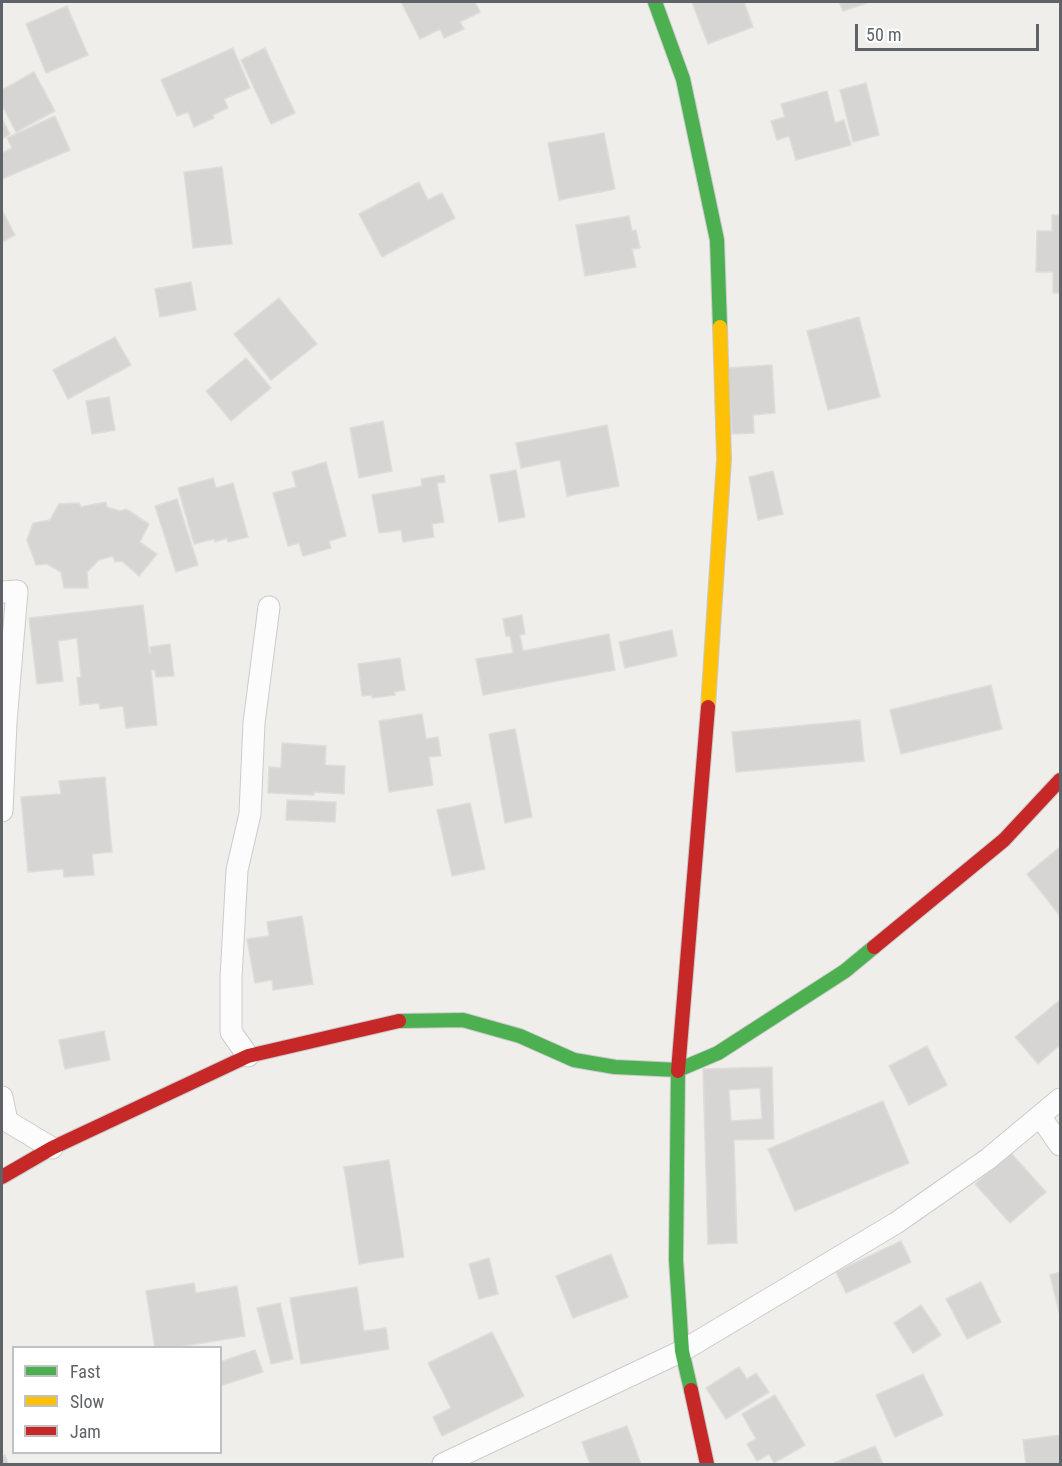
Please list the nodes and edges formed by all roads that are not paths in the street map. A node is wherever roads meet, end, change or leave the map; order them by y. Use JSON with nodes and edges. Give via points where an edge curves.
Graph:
{"nodes":[{"id":1,"x":656,"y":2,"type":"edge"},
{"id":2,"x":2,"y":592,"type":"edge"},
{"id":3,"x":268,"y":607,"type":"dead end"},
{"id":4,"x":1060,"y":780,"type":"edge"},
{"id":5,"x":2,"y":811,"type":"edge"},
{"id":6,"x":248,"y":1056,"type":"junction"},
{"id":7,"x":678,"y":1070,"type":"junction"},
{"id":8,"x":2,"y":1097,"type":"edge"},
{"id":9,"x":1060,"y":1099,"type":"edge"},
{"id":10,"x":1040,"y":1116,"type":"junction"},
{"id":11,"x":1060,"y":1145,"type":"edge"},
{"id":12,"x":52,"y":1148,"type":"junction"},
{"id":13,"x":2,"y":1176,"type":"edge"},
{"id":14,"x":682,"y":1351,"type":"junction"},
{"id":15,"x":443,"y":1464,"type":"edge"},
{"id":16,"x":707,"y":1464,"type":"edge"}],
"edges":[{"from":1,"to":7,"type":"street","via":[[683,79],[717,240],[724,459]]},
{"from":2,"to":5,"type":"street","via":[[17,591]]},
{"from":3,"to":6,"type":"street","via":[[254,723],[250,814],[237,870],[231,978],[231,1032]]},
{"from":4,"to":7,"type":"street","via":[[1004,840],[844,971],[718,1053]]},
{"from":6,"to":7,"type":"street","via":[[394,1021],[462,1020],[520,1036],[574,1060]]},
{"from":6,"to":12,"type":"street"},
{"from":7,"to":14,"type":"street","via":[[676,1260]]},
{"from":8,"to":12,"type":"street","via":[[7,1121]]},
{"from":9,"to":10,"type":"street"},
{"from":10,"to":11,"type":"street"},
{"from":10,"to":14,"type":"street","via":[[988,1159],[896,1223]]},
{"from":12,"to":13,"type":"street"},
{"from":14,"to":15,"type":"street"},
{"from":14,"to":16,"type":"street"}]}
